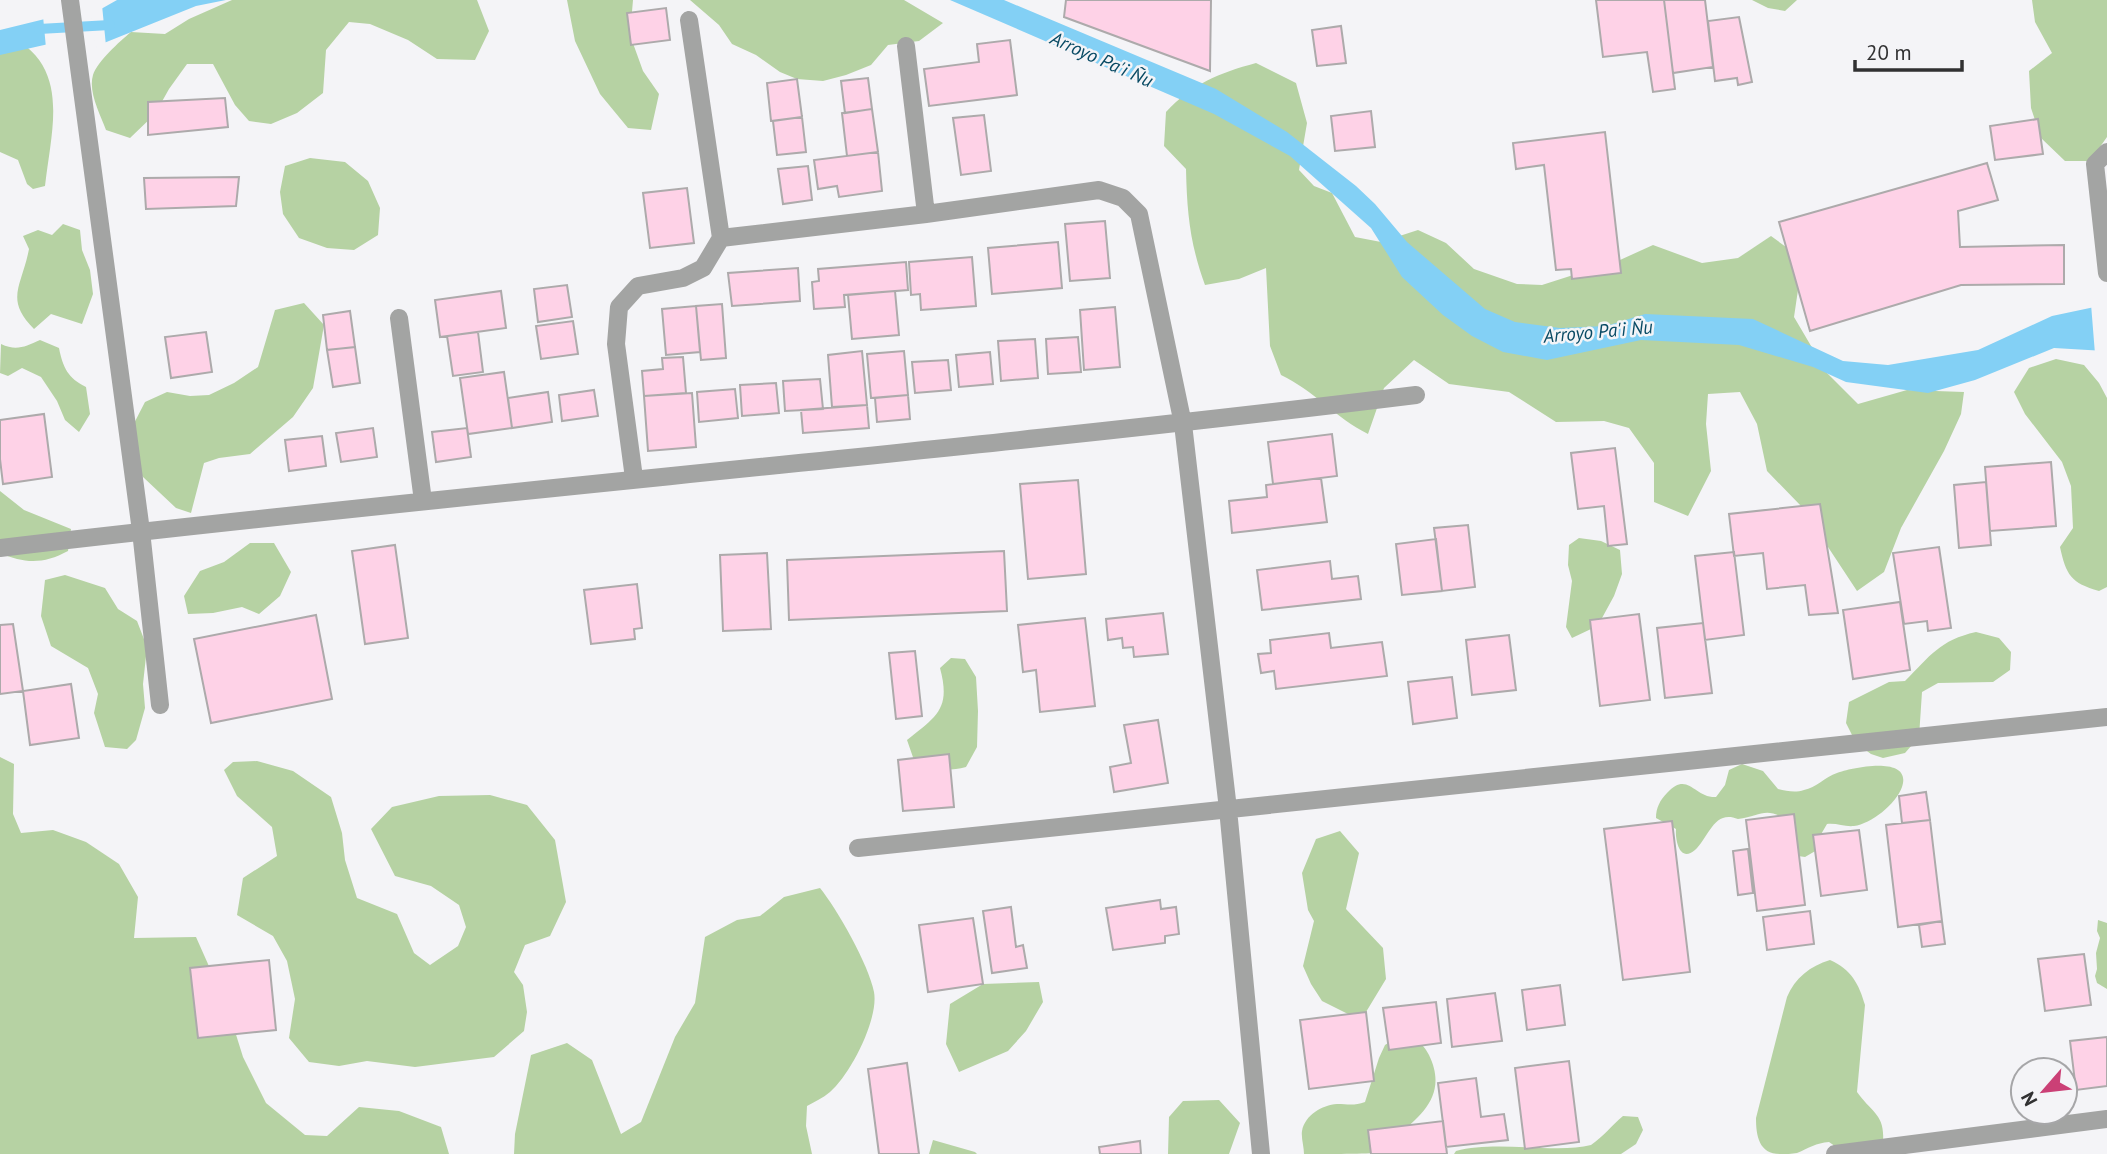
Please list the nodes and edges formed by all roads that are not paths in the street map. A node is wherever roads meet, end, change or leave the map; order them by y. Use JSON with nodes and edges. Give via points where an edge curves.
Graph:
{"nodes":[{"id":1,"x":70,"y":3,"type":"edge"},
{"id":2,"x":689,"y":20,"type":"dead end"},
{"id":3,"x":906,"y":46,"type":"dead end"},
{"id":4,"x":2107,"y":152,"type":"edge"},
{"id":5,"x":926,"y":214,"type":"junction"},
{"id":6,"x":721,"y":238,"type":"junction"},
{"id":7,"x":2107,"y":272,"type":"edge"},
{"id":8,"x":399,"y":318,"type":"dead end"},
{"id":9,"x":1416,"y":394,"type":"dead end"},
{"id":10,"x":1183,"y":424,"type":"junction"},
{"id":11,"x":634,"y":478,"type":"junction"},
{"id":12,"x":423,"y":501,"type":"junction"},
{"id":13,"x":141,"y":531,"type":"junction"},
{"id":14,"x":0,"y":548,"type":"edge"},
{"id":15,"x":160,"y":705,"type":"dead end"},
{"id":16,"x":2107,"y":717,"type":"edge"},
{"id":17,"x":1228,"y":809,"type":"junction"},
{"id":18,"x":858,"y":848,"type":"dead end"},
{"id":19,"x":2107,"y":1119,"type":"edge"},
{"id":20,"x":1261,"y":1154,"type":"edge"},
{"id":21,"x":1835,"y":1154,"type":"edge"}],
"edges":[{"from":1,"to":13,"type":"street"},
{"from":2,"to":6,"type":"street"},
{"from":3,"to":5,"type":"street"},
{"from":4,"to":7,"type":"street","via":[[2095,164]]},
{"from":5,"to":6,"type":"street"},
{"from":5,"to":10,"type":"street","via":[[1099,190],[1123,198],[1139,214]]},
{"from":6,"to":11,"type":"street","via":[[703,268],[683,278],[638,286],[619,307],[616,344]]},
{"from":8,"to":12,"type":"street"},
{"from":9,"to":10,"type":"street"},
{"from":10,"to":11,"type":"street"},
{"from":10,"to":17,"type":"street"},
{"from":11,"to":12,"type":"street"},
{"from":12,"to":13,"type":"street"},
{"from":13,"to":14,"type":"street"},
{"from":13,"to":15,"type":"street"},
{"from":16,"to":17,"type":"street"},
{"from":17,"to":18,"type":"street"},
{"from":17,"to":20,"type":"street"},
{"from":19,"to":21,"type":"street"}]}
